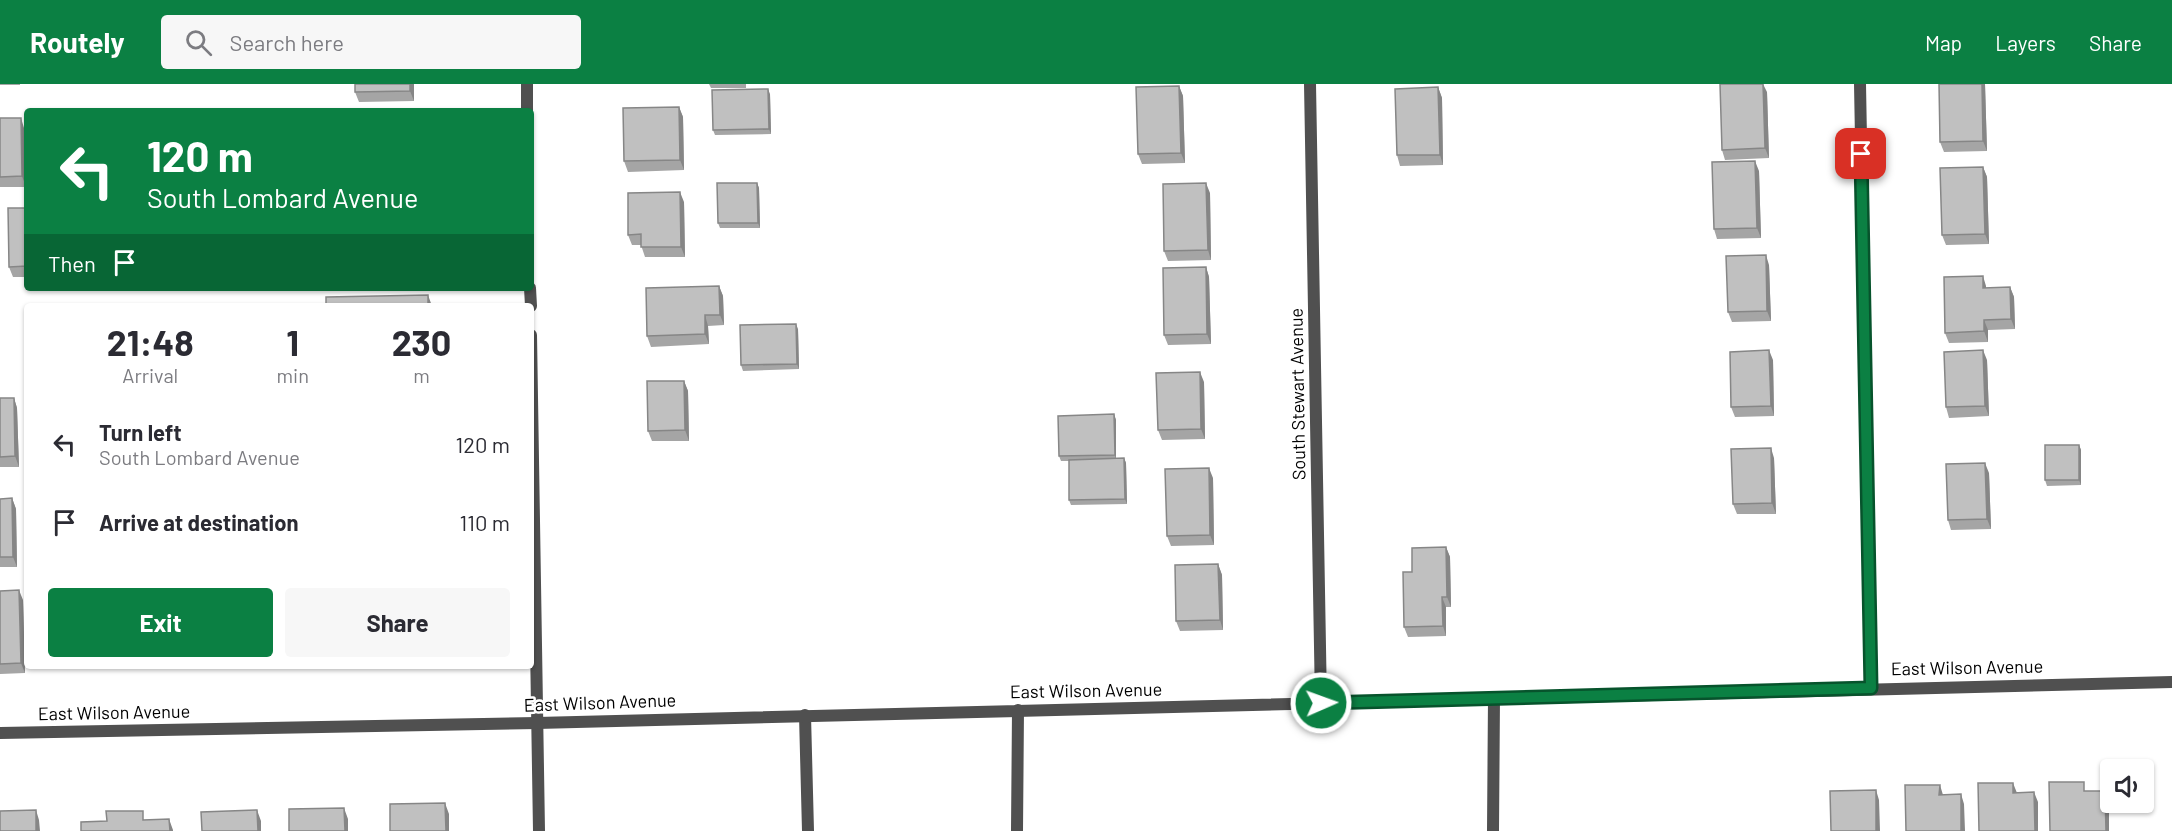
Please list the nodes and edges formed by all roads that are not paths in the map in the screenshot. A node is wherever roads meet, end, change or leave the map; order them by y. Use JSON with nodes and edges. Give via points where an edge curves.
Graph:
{"nodes":[{"id":1,"x":527,"y":84,"type":"edge"},
{"id":2,"x":1310,"y":84,"type":"edge"},
{"id":3,"x":1860,"y":84,"type":"edge"},
{"id":4,"x":527,"y":108,"type":"edge"},
{"id":5,"x":534,"y":528,"type":"edge"},
{"id":6,"x":2172,"y":682,"type":"edge"},
{"id":7,"x":1871,"y":688,"type":"junction"},
{"id":8,"x":1494,"y":697,"type":"junction"},
{"id":9,"x":1321,"y":703,"type":"junction"},
{"id":10,"x":1018,"y":710,"type":"junction"},
{"id":11,"x":805,"y":715,"type":"junction"},
{"id":12,"x":537,"y":723,"type":"junction"},
{"id":13,"x":0,"y":733,"type":"edge"},
{"id":14,"x":539,"y":831,"type":"edge"},
{"id":15,"x":808,"y":831,"type":"edge"},
{"id":16,"x":1017,"y":831,"type":"edge"},
{"id":17,"x":1493,"y":831,"type":"edge"}],
"edges":[{"from":1,"to":4,"type":"street"},
{"from":2,"to":9,"type":"street","name":"South Stewart Avenue"},
{"from":3,"to":7,"type":"street"},
{"from":5,"to":12,"type":"street"},
{"from":6,"to":7,"type":"street","name":"East Wilson Avenue"},
{"from":7,"to":8,"type":"street","name":"East Wilson Avenue"},
{"from":8,"to":9,"type":"street","name":"East Wilson Avenue"},
{"from":8,"to":17,"type":"street"},
{"from":9,"to":10,"type":"street","name":"East Wilson Avenue"},
{"from":10,"to":11,"type":"street","name":"East Wilson Avenue"},
{"from":10,"to":16,"type":"street"},
{"from":11,"to":12,"type":"street","name":"East Wilson Avenue"},
{"from":11,"to":15,"type":"street"},
{"from":12,"to":13,"type":"street","name":"East Wilson Avenue"},
{"from":12,"to":14,"type":"street"}]}
